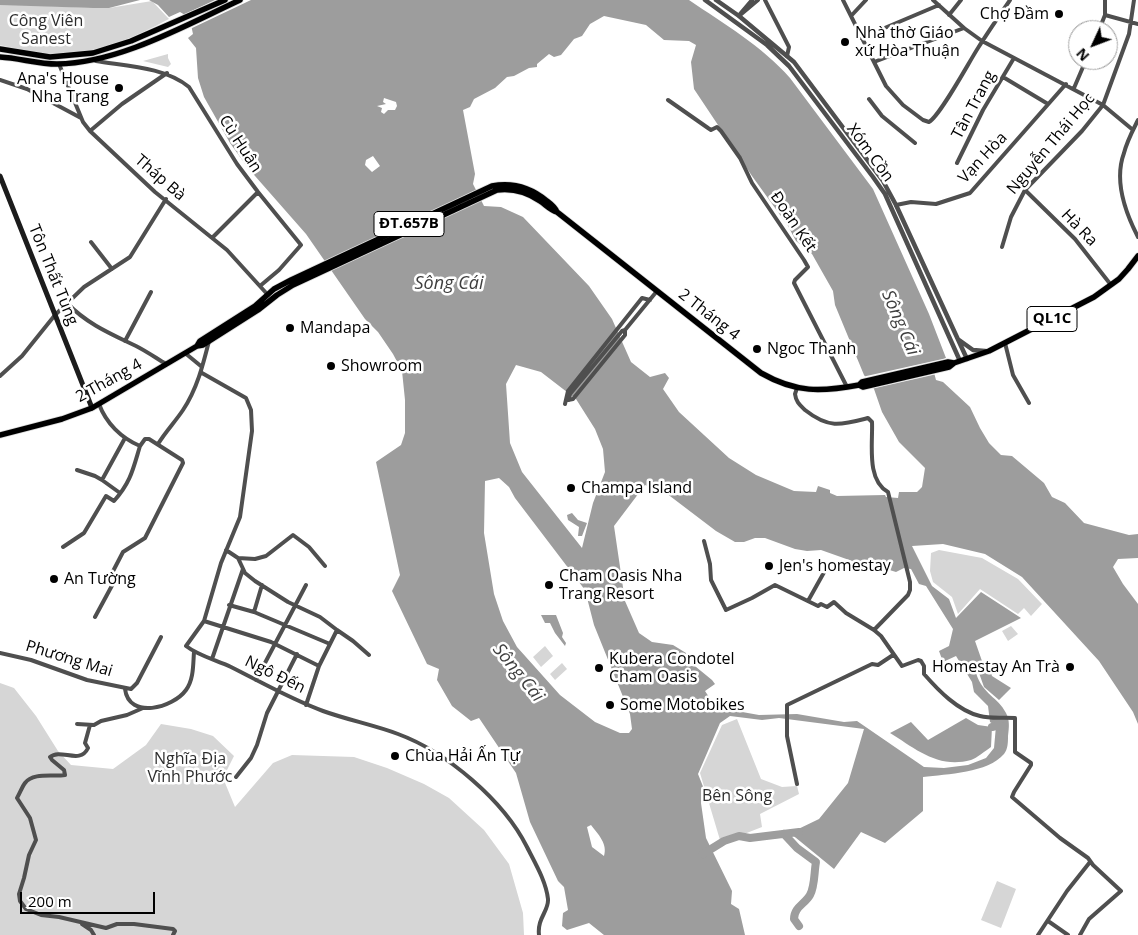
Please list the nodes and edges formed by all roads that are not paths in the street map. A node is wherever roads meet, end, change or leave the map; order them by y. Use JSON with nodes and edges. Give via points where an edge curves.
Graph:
{"nodes":[{"id":1,"x":225,"y":0,"type":"edge"},
{"id":2,"x":240,"y":0,"type":"edge"},
{"id":3,"x":705,"y":0,"type":"edge"},
{"id":4,"x":716,"y":0,"type":"edge"},
{"id":5,"x":752,"y":0,"type":"edge"},
{"id":6,"x":758,"y":0,"type":"edge"},
{"id":7,"x":765,"y":0,"type":"edge"},
{"id":8,"x":843,"y":0,"type":"edge"},
{"id":9,"x":866,"y":0,"type":"edge"},
{"id":10,"x":933,"y":0,"type":"edge"},
{"id":11,"x":962,"y":0,"type":"edge"},
{"id":12,"x":1010,"y":0,"type":"edge"},
{"id":13,"x":1105,"y":0,"type":"edge"},
{"id":14,"x":1134,"y":0,"type":"edge"},
{"id":15,"x":939,"y":5,"type":"junction"},
{"id":16,"x":949,"y":15,"type":"junction"},
{"id":17,"x":1105,"y":15,"type":"junction"},
{"id":18,"x":739,"y":16,"type":"junction"},
{"id":19,"x":851,"y":16,"type":"junction"},
{"id":20,"x":1103,"y":20,"type":"edge"},
{"id":21,"x":735,"y":21,"type":"junction"},
{"id":22,"x":1132,"y":22,"type":"junction"},
{"id":23,"x":182,"y":23,"type":"junction"},
{"id":24,"x":1138,"y":24,"type":"edge"},
{"id":25,"x":964,"y":28,"type":"junction"},
{"id":26,"x":861,"y":38,"type":"junction"},
{"id":27,"x":982,"y":41,"type":"junction"},
{"id":28,"x":0,"y":49,"type":"edge"},
{"id":29,"x":114,"y":55,"type":"junction"},
{"id":30,"x":787,"y":56,"type":"junction"},
{"id":31,"x":0,"y":57,"type":"edge"},
{"id":32,"x":1014,"y":58,"type":"junction"},
{"id":33,"x":93,"y":60,"type":"junction"},
{"id":34,"x":874,"y":62,"type":"junction"},
{"id":35,"x":59,"y":64,"type":"junction"},
{"id":36,"x":117,"y":64,"type":"junction"},
{"id":37,"x":1082,"y":70,"type":"edge"},
{"id":38,"x":167,"y":73,"type":"junction"},
{"id":39,"x":1002,"y":77,"type":"junction"},
{"id":40,"x":0,"y":80,"type":"edge"},
{"id":41,"x":1066,"y":84,"type":"junction"},
{"id":42,"x":1074,"y":88,"type":"junction"},
{"id":43,"x":869,"y":99,"type":"dead end"},
{"id":44,"x":668,"y":100,"type":"dead end"},
{"id":45,"x":1048,"y":104,"type":"junction"},
{"id":46,"x":1103,"y":105,"type":"junction"},
{"id":47,"x":81,"y":118,"type":"junction"},
{"id":48,"x":1138,"y":120,"type":"edge"},
{"id":49,"x":1133,"y":130,"type":"junction"},
{"id":50,"x":90,"y":131,"type":"junction"},
{"id":51,"x":916,"y":142,"type":"dead end"},
{"id":52,"x":957,"y":164,"type":"dead end"},
{"id":53,"x":0,"y":176,"type":"edge"},
{"id":54,"x":1025,"y":190,"type":"junction"},
{"id":55,"x":258,"y":192,"type":"junction"},
{"id":56,"x":887,"y":192,"type":"junction"},
{"id":57,"x":166,"y":200,"type":"junction"},
{"id":58,"x":896,"y":205,"type":"junction"},
{"id":59,"x":213,"y":237,"type":"junction"},
{"id":60,"x":1138,"y":237,"type":"edge"},
{"id":61,"x":91,"y":242,"type":"dead end"},
{"id":62,"x":1002,"y":247,"type":"dead end"},
{"id":63,"x":1138,"y":256,"type":"edge"},
{"id":64,"x":112,"y":269,"type":"junction"},
{"id":65,"x":292,"y":282,"type":"junction"},
{"id":66,"x":1111,"y":285,"type":"junction"},
{"id":67,"x":260,"y":286,"type":"junction"},
{"id":68,"x":658,"y":291,"type":"junction"},
{"id":69,"x":151,"y":292,"type":"dead end"},
{"id":70,"x":268,"y":294,"type":"junction"},
{"id":71,"x":650,"y":300,"type":"junction"},
{"id":72,"x":67,"y":303,"type":"junction"},
{"id":73,"x":55,"y":315,"type":"junction"},
{"id":74,"x":957,"y":339,"type":"junction"},
{"id":75,"x":125,"y":341,"type":"junction"},
{"id":76,"x":209,"y":342,"type":"junction"},
{"id":77,"x":1005,"y":344,"type":"junction"},
{"id":78,"x":197,"y":346,"type":"junction"},
{"id":79,"x":989,"y":351,"type":"junction"},
{"id":80,"x":185,"y":353,"type":"junction"},
{"id":81,"x":960,"y":361,"type":"junction"},
{"id":82,"x":166,"y":364,"type":"junction"},
{"id":83,"x":202,"y":367,"type":"junction"},
{"id":84,"x":202,"y":373,"type":"junction"},
{"id":85,"x":0,"y":376,"type":"edge"},
{"id":86,"x":846,"y":385,"type":"dead end"},
{"id":87,"x":797,"y":388,"type":"junction"},
{"id":88,"x":1029,"y":403,"type":"dead end"},
{"id":89,"x":95,"y":406,"type":"junction"},
{"id":90,"x":0,"y":435,"type":"edge"},
{"id":91,"x":125,"y":438,"type":"junction"},
{"id":92,"x":158,"y":444,"type":"junction"},
{"id":93,"x":140,"y":446,"type":"junction"},
{"id":94,"x":77,"y":470,"type":"dead end"},
{"id":95,"x":102,"y":480,"type":"junction"},
{"id":96,"x":120,"y":493,"type":"junction"},
{"id":97,"x":704,"y":541,"type":"dead end"},
{"id":98,"x":63,"y":547,"type":"dead end"},
{"id":99,"x":226,"y":550,"type":"junction"},
{"id":100,"x":238,"y":558,"type":"junction"},
{"id":101,"x":325,"y":566,"type":"dead end"},
{"id":102,"x":826,"y":567,"type":"dead end"},
{"id":103,"x":243,"y":569,"type":"junction"},
{"id":104,"x":110,"y":577,"type":"dead end"},
{"id":105,"x":115,"y":580,"type":"dead end"},
{"id":106,"x":306,"y":585,"type":"dead end"},
{"id":107,"x":262,"y":586,"type":"junction"},
{"id":108,"x":808,"y":601,"type":"junction"},
{"id":109,"x":229,"y":605,"type":"junction"},
{"id":110,"x":296,"y":606,"type":"junction"},
{"id":111,"x":254,"y":612,"type":"junction"},
{"id":112,"x":95,"y":617,"type":"dead end"},
{"id":113,"x":204,"y":621,"type":"junction"},
{"id":114,"x":286,"y":625,"type":"junction"},
{"id":115,"x":222,"y":626,"type":"junction"},
{"id":116,"x":337,"y":630,"type":"junction"},
{"id":117,"x":874,"y":630,"type":"junction"},
{"id":118,"x":160,"y":637,"type":"dead end"},
{"id":119,"x":275,"y":644,"type":"junction"},
{"id":120,"x":330,"y":644,"type":"junction"},
{"id":121,"x":194,"y":652,"type":"junction"},
{"id":122,"x":0,"y":653,"type":"edge"},
{"id":123,"x":297,"y":654,"type":"junction"},
{"id":124,"x":369,"y":655,"type":"dead end"},
{"id":125,"x":893,"y":655,"type":"junction"},
{"id":126,"x":212,"y":658,"type":"junction"},
{"id":127,"x":319,"y":666,"type":"junction"},
{"id":128,"x":256,"y":680,"type":"junction"},
{"id":129,"x":125,"y":688,"type":"junction"},
{"id":130,"x":277,"y":692,"type":"junction"},
{"id":131,"x":306,"y":705,"type":"junction"},
{"id":132,"x":143,"y":708,"type":"junction"},
{"id":133,"x":77,"y":724,"type":"dead end"},
{"id":134,"x":90,"y":725,"type":"junction"},
{"id":135,"x":236,"y":777,"type":"dead end"},
{"id":136,"x":797,"y":784,"type":"dead end"},
{"id":137,"x":1090,"y":862,"type":"junction"},
{"id":138,"x":1048,"y":921,"type":"junction"},
{"id":139,"x":80,"y":922,"type":"junction"},
{"id":140,"x":94,"y":935,"type":"edge"},
{"id":141,"x":174,"y":935,"type":"edge"},
{"id":142,"x":539,"y":935,"type":"edge"},
{"id":143,"x":1038,"y":935,"type":"edge"},
{"id":144,"x":1068,"y":935,"type":"edge"},
{"id":145,"x":1080,"y":935,"type":"edge"}],
"edges":[{"from":1,"to":23,"type":"main road"},
{"from":2,"to":23,"type":"main road"},
{"from":3,"to":21,"type":"street","name":"Xóm Cồn"},
{"from":4,"to":18,"type":"street","name":"Xóm Cồn"},
{"from":5,"to":18,"type":"street"},
{"from":6,"to":18,"type":"street"},
{"from":7,"to":30,"type":"street","via":[[790,48]]},
{"from":8,"to":19,"type":"street"},
{"from":9,"to":19,"type":"street"},
{"from":10,"to":15,"type":"street"},
{"from":11,"to":16,"type":"street"},
{"from":12,"to":27,"type":"street"},
{"from":13,"to":17,"type":"street"},
{"from":14,"to":22,"type":"street","name":"Nguyễn Thái Học"},
{"from":15,"to":16,"type":"street"},
{"from":15,"to":26,"type":"street"},
{"from":16,"to":25,"type":"street"},
{"from":17,"to":20,"type":"street"},
{"from":17,"to":22,"type":"street"},
{"from":18,"to":21,"type":"street"},
{"from":18,"to":30,"type":"street","name":"Xóm Cồn"},
{"from":19,"to":26,"type":"street"},
{"from":21,"to":56,"type":"street","name":"Xóm Cồn","via":[[767,44],[789,66]]},
{"from":22,"to":24,"type":"street"},
{"from":22,"to":46,"type":"street","name":"Nguyễn Thái Học"},
{"from":23,"to":28,"type":"main road","via":[[94,53],[50,57]]},
{"from":23,"to":29,"type":"main road"},
{"from":25,"to":27,"type":"street"},
{"from":25,"to":34,"type":"street"},
{"from":26,"to":34,"type":"street"},
{"from":27,"to":32,"type":"street"},
{"from":27,"to":34,"type":"street","via":[[935,118],[929,122],[903,105]]},
{"from":29,"to":33,"type":"main road"},
{"from":29,"to":36,"type":"street","via":[[112,60]]},
{"from":30,"to":56,"type":"street","name":"Xóm Cồn"},
{"from":31,"to":35,"type":"main road"},
{"from":32,"to":39,"type":"street","name":"Tân Trang"},
{"from":32,"to":41,"type":"street"},
{"from":33,"to":35,"type":"main road"},
{"from":33,"to":36,"type":"street","name":"Cù Huân"},
{"from":35,"to":47,"type":"street","name":"Tháp Bà"},
{"from":36,"to":38,"type":"street","name":"Cù Huân"},
{"from":37,"to":42,"type":"street"},
{"from":38,"to":50,"type":"street"},
{"from":38,"to":55,"type":"street","name":"Cù Huân","via":[[189,87]]},
{"from":39,"to":45,"type":"street"},
{"from":39,"to":52,"type":"street","name":"Tân Trang"},
{"from":40,"to":47,"type":"street","via":[[27,89]]},
{"from":41,"to":42,"type":"street"},
{"from":41,"to":45,"type":"street","name":"Vạn Hòa"},
{"from":42,"to":46,"type":"street"},
{"from":43,"to":51,"type":"street","via":[[882,116]]},
{"from":44,"to":86,"type":"street","name":"Đoàn Kết","via":[[711,130],[717,127],[808,267],[794,283]]},
{"from":45,"to":58,"type":"street","name":"Vạn Hòa","via":[[970,193],[936,204],[911,202]]},
{"from":46,"to":49,"type":"street"},
{"from":46,"to":54,"type":"street","name":"Nguyễn Thái Học"},
{"from":47,"to":50,"type":"street","name":"Tháp Bà"},
{"from":48,"to":49,"type":"street"},
{"from":49,"to":60,"type":"street","via":[[1120,174],[1125,203]]},
{"from":50,"to":57,"type":"street","name":"Tháp Bà"},
{"from":53,"to":73,"type":"main road","name":"Tôn Thất Tùng"},
{"from":54,"to":62,"type":"street","name":"Nguyễn Thái Học","via":[[1011,217]]},
{"from":54,"to":66,"type":"street","name":"Hà Ra","via":[[1075,239]]},
{"from":55,"to":59,"type":"street"},
{"from":55,"to":67,"type":"street","name":"Cù Huân","via":[[301,245]]},
{"from":56,"to":58,"type":"street","name":"Xóm Cồn"},
{"from":56,"to":81,"type":"street","name":"Xóm Cồn"},
{"from":57,"to":59,"type":"street","name":"Tháp Bà"},
{"from":57,"to":64,"type":"street","via":[[134,252]]},
{"from":58,"to":74,"type":"street","name":"Xóm Cồn"},
{"from":59,"to":67,"type":"street","name":"Tháp Bà"},
{"from":61,"to":64,"type":"street"},
{"from":63,"to":66,"type":"main road","number":"QL1C"},
{"from":64,"to":72,"type":"street","via":[[90,282]]},
{"from":65,"to":68,"type":"main road","name":"2 Tháng 4","number":"ĐT.657B","via":[[494,191],[509,190],[530,192]]},
{"from":65,"to":70,"type":"main road","name":"2 Tháng 4","number":"ĐT.657B"},
{"from":65,"to":76,"type":"main road","name":"2 Tháng 4","number":"ĐT.657B","via":[[258,310]]},
{"from":66,"to":77,"type":"main road","number":"QL1C"},
{"from":67,"to":70,"type":"street","name":"Tháp Bà"},
{"from":68,"to":71,"type":"street"},
{"from":68,"to":87,"type":"main road","name":"2 Tháng 4","via":[[761,373]]},
{"from":69,"to":75,"type":"street"},
{"from":70,"to":78,"type":"main road","name":"2 Tháng 4","number":"ĐT.657B"},
{"from":71,"to":71,"type":"street","via":[[642,298],[613,333],[568,390],[564,404],[625,335],[625,330]]},
{"from":72,"to":73,"type":"street"},
{"from":72,"to":75,"type":"street","via":[[98,328]]},
{"from":73,"to":85,"type":"street","via":[[22,356]]},
{"from":73,"to":89,"type":"main road","name":"Tôn Thất Tùng"},
{"from":74,"to":79,"type":"street","via":[[973,350]]},
{"from":74,"to":81,"type":"street","name":"Xóm Cồn"},
{"from":75,"to":82,"type":"street"},
{"from":76,"to":78,"type":"main road","name":"2 Tháng 4","number":"ĐT.657B"},
{"from":76,"to":83,"type":"street"},
{"from":77,"to":79,"type":"main road","number":"QL1C"},
{"from":77,"to":88,"type":"street","via":[[1013,375]]},
{"from":78,"to":80,"type":"main road","name":"2 Tháng 4","number":"ĐT.657B"},
{"from":79,"to":81,"type":"main road","number":"QL1C"},
{"from":80,"to":82,"type":"main road","name":"2 Tháng 4","number":"ĐT.657B"},
{"from":80,"to":83,"type":"street"},
{"from":81,"to":87,"type":"main road","name":"2 Tháng 4","via":[[949,367],[861,386],[822,391]]},
{"from":82,"to":89,"type":"main road","name":"2 Tháng 4","number":"ĐT.657B"},
{"from":83,"to":84,"type":"street"},
{"from":84,"to":92,"type":"street","via":[[183,411]]},
{"from":84,"to":99,"type":"street","via":[[242,395],[251,410],[252,431],[243,506]]},
{"from":87,"to":117,"type":"street","via":[[798,404],[827,424],[871,420],[873,471],[882,489],[888,492],[910,590]]},
{"from":89,"to":90,"type":"main road","name":"2 Tháng 4","number":"ĐT.657B","via":[[62,419]]},
{"from":89,"to":91,"type":"street"},
{"from":91,"to":93,"type":"street"},
{"from":91,"to":95,"type":"street"},
{"from":92,"to":93,"type":"street","via":[[145,439]]},
{"from":92,"to":104,"type":"street","via":[[184,463],[145,538],[123,552]]},
{"from":93,"to":96,"type":"street","via":[[131,478]]},
{"from":94,"to":95,"type":"street"},
{"from":95,"to":96,"type":"street"},
{"from":96,"to":98,"type":"street","via":[[114,501],[106,496],[84,533]]},
{"from":97,"to":108,"type":"street","via":[[711,580],[726,610],[775,585]]},
{"from":99,"to":100,"type":"street"},
{"from":99,"to":113,"type":"street"},
{"from":100,"to":101,"type":"street","via":[[266,556],[293,535],[309,547]]},
{"from":100,"to":103,"type":"street"},
{"from":102,"to":108,"type":"street"},
{"from":103,"to":107,"type":"street"},
{"from":103,"to":109,"type":"street"},
{"from":105,"to":112,"type":"street"},
{"from":106,"to":110,"type":"street"},
{"from":107,"to":110,"type":"street"},
{"from":107,"to":111,"type":"street"},
{"from":108,"to":117,"type":"street","via":[[827,607],[834,602]]},
{"from":109,"to":111,"type":"street"},
{"from":109,"to":115,"type":"street"},
{"from":110,"to":114,"type":"street"},
{"from":110,"to":116,"type":"street","via":[[320,617]]},
{"from":111,"to":114,"type":"street"},
{"from":113,"to":115,"type":"street"},
{"from":113,"to":121,"type":"street","via":[[186,646]]},
{"from":114,"to":119,"type":"street"},
{"from":114,"to":120,"type":"street"},
{"from":115,"to":119,"type":"street"},
{"from":115,"to":126,"type":"street"},
{"from":116,"to":120,"type":"street"},
{"from":116,"to":124,"type":"street","via":[[354,640]]},
{"from":117,"to":125,"type":"street"},
{"from":118,"to":129,"type":"street","name":"Phương Mai","via":[[136,685]]},
{"from":119,"to":123,"type":"street"},
{"from":119,"to":128,"type":"street"},
{"from":120,"to":127,"type":"street"},
{"from":121,"to":126,"type":"street","name":"Ngô Đến"},
{"from":121,"to":132,"type":"street","via":[[186,691],[161,707]]},
{"from":122,"to":129,"type":"street","name":"Phương Mai"},
{"from":123,"to":127,"type":"street"},
{"from":123,"to":130,"type":"street"},
{"from":125,"to":136,"type":"street","via":[[878,665],[872,664],[788,704],[787,741]]},
{"from":125,"to":137,"type":"street","via":[[902,666],[921,661],[924,674],[943,694],[969,712],[1016,720],[1015,752],[1031,765],[1012,798]]},
{"from":126,"to":128,"type":"street","name":"Ngô Đến"},
{"from":127,"to":131,"type":"street"},
{"from":128,"to":130,"type":"street","name":"Ngô Đến"},
{"from":129,"to":132,"type":"street","via":[[129,699]]},
{"from":130,"to":131,"type":"street","name":"Ngô Đến"},
{"from":130,"to":135,"type":"street","via":[[251,758]]},
{"from":131,"to":142,"type":"street","name":"Ngô Đến","via":[[413,740],[446,760],[490,796],[509,817],[540,875],[548,899]]},
{"from":132,"to":134,"type":"street"},
{"from":133,"to":134,"type":"street"},
{"from":134,"to":139,"type":"street","via":[[85,754],[54,754],[50,757],[65,774],[28,780],[17,798],[30,818],[36,840],[19,894],[21,904],[33,913]]},
{"from":137,"to":138,"type":"street"},
{"from":137,"to":145,"type":"street","via":[[1121,891],[1090,919]]},
{"from":138,"to":143,"type":"street"},
{"from":138,"to":144,"type":"street"},
{"from":139,"to":140,"type":"street"},
{"from":139,"to":141,"type":"street","via":[[106,928],[116,924],[142,924],[173,929]]}]}
